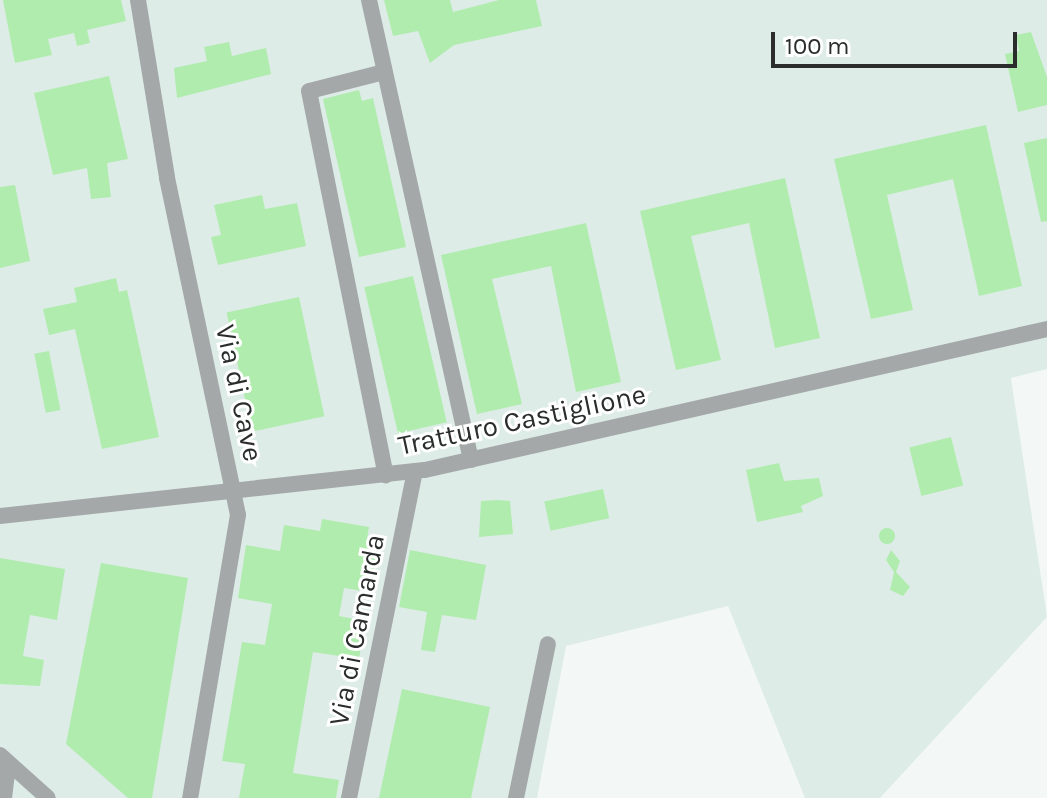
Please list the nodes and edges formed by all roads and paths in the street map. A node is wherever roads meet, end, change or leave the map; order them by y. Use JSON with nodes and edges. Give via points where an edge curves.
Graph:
{"nodes":[{"id":1,"x":138,"y":0,"type":"edge"},
{"id":2,"x":369,"y":0,"type":"edge"},
{"id":3,"x":384,"y":72,"type":"junction"},
{"id":4,"x":1047,"y":329,"type":"edge"},
{"id":5,"x":471,"y":460,"type":"junction"},
{"id":6,"x":415,"y":472,"type":"junction"},
{"id":7,"x":386,"y":475,"type":"junction"},
{"id":8,"x":234,"y":494,"type":"junction"},
{"id":9,"x":0,"y":516,"type":"edge"},
{"id":10,"x":548,"y":644,"type":"dead end"},
{"id":11,"x":4,"y":759,"type":"edge"},
{"id":12,"x":4,"y":798,"type":"edge"},
{"id":13,"x":48,"y":798,"type":"edge"},
{"id":14,"x":190,"y":798,"type":"edge"},
{"id":15,"x":349,"y":798,"type":"edge"},
{"id":16,"x":516,"y":798,"type":"edge"}],
"edges":[{"from":1,"to":8,"type":"street","name":"Via di Cave","via":[[167,178]]},
{"from":2,"to":3,"type":"street"},
{"from":3,"to":5,"type":"street"},
{"from":3,"to":7,"type":"street","via":[[309,91]]},
{"from":4,"to":5,"type":"street","name":"Tratturo Castiglione"},
{"from":5,"to":6,"type":"street","name":"Tratturo Castiglione"},
{"from":6,"to":7,"type":"street","name":"Tratturo Castiglione"},
{"from":6,"to":15,"type":"street","name":"Via di Camarda"},
{"from":7,"to":8,"type":"street","name":"Tratturo Castiglione"},
{"from":8,"to":9,"type":"street","name":"Tratturo Castiglione"},
{"from":8,"to":14,"type":"street","name":"Via di Cave","via":[[238,515]]},
{"from":10,"to":16,"type":"street"},
{"from":11,"to":12,"type":"street"},
{"from":11,"to":13,"type":"street"}]}
